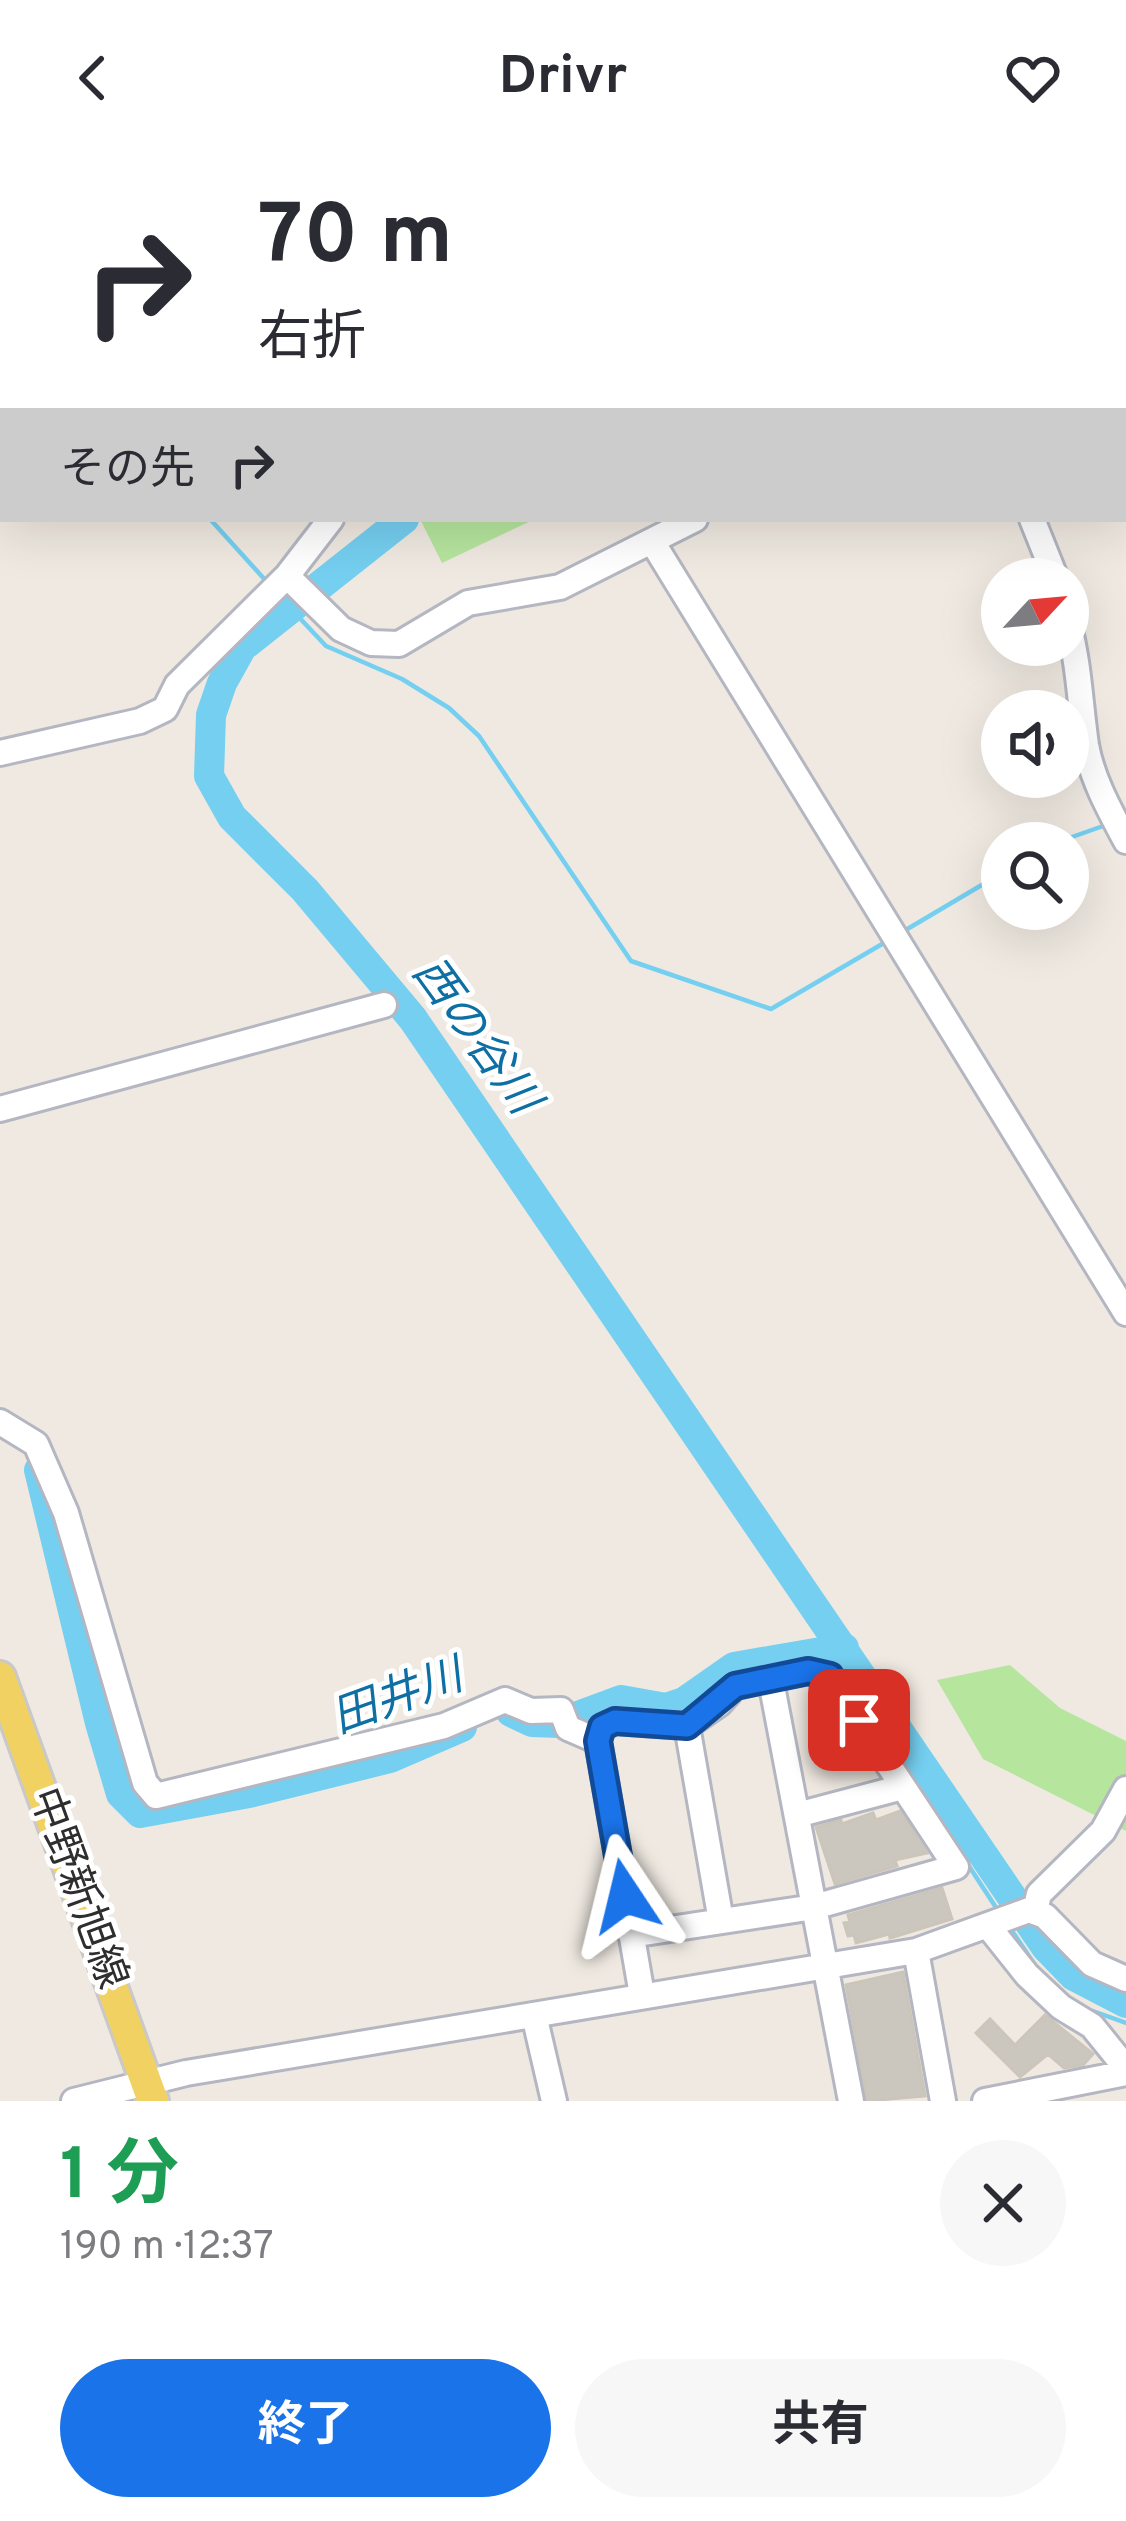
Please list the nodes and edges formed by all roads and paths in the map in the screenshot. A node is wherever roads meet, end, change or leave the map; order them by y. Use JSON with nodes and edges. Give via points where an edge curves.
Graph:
{"nodes":[{"id":1,"x":329,"y":522,"type":"edge"},
{"id":2,"x":690,"y":522,"type":"edge"},
{"id":3,"x":1033,"y":522,"type":"edge"},
{"id":4,"x":653,"y":543,"type":"junction"},
{"id":5,"x":1048,"y":558,"type":"edge"},
{"id":6,"x":287,"y":576,"type":"junction"},
{"id":7,"x":1079,"y":666,"type":"edge"},
{"id":8,"x":0,"y":754,"type":"edge"},
{"id":9,"x":1126,"y":841,"type":"edge"},
{"id":10,"x":384,"y":1005,"type":"dead end"},
{"id":11,"x":0,"y":1109,"type":"edge"},
{"id":12,"x":1126,"y":1313,"type":"edge"},
{"id":13,"x":0,"y":1422,"type":"edge"},
{"id":14,"x":0,"y":1677,"type":"edge"},
{"id":15,"x":772,"y":1681,"type":"junction"},
{"id":16,"x":687,"y":1726,"type":"junction"},
{"id":17,"x":598,"y":1741,"type":"junction"},
{"id":18,"x":903,"y":1787,"type":"junction"},
{"id":19,"x":1126,"y":1789,"type":"edge"},
{"id":20,"x":797,"y":1816,"type":"junction"},
{"id":21,"x":814,"y":1906,"type":"junction"},
{"id":22,"x":1035,"y":1910,"type":"junction"},
{"id":23,"x":722,"y":1921,"type":"junction"},
{"id":24,"x":988,"y":1926,"type":"junction"},
{"id":25,"x":631,"y":1935,"type":"junction"},
{"id":26,"x":916,"y":1951,"type":"junction"},
{"id":27,"x":825,"y":1965,"type":"junction"},
{"id":28,"x":1126,"y":1979,"type":"edge"},
{"id":29,"x":642,"y":1995,"type":"junction"},
{"id":30,"x":533,"y":2015,"type":"junction"},
{"id":31,"x":1126,"y":2070,"type":"edge"},
{"id":32,"x":150,"y":2093,"type":"edge"},
{"id":33,"x":992,"y":2100,"type":"edge"},
{"id":34,"x":74,"y":2101,"type":"edge"},
{"id":35,"x":554,"y":2101,"type":"edge"},
{"id":36,"x":851,"y":2101,"type":"edge"},
{"id":37,"x":943,"y":2101,"type":"edge"}],
"edges":[{"from":1,"to":6,"type":"street"},
{"from":2,"to":4,"type":"street"},
{"from":3,"to":5,"type":"street"},
{"from":4,"to":6,"type":"street","via":[[560,587],[468,603],[400,644],[371,643],[341,628]]},
{"from":4,"to":12,"type":"street"},
{"from":6,"to":8,"type":"street","via":[[177,685],[165,709]]},
{"from":7,"to":9,"type":"street","via":[[1095,777]]},
{"from":10,"to":11,"type":"street"},
{"from":13,"to":17,"type":"street","via":[[36,1444],[66,1513],[145,1783],[156,1796],[443,1726],[505,1700],[531,1711],[561,1710],[568,1728]]},
{"from":14,"to":32,"type":"main road","name":"中野新旭線"},
{"from":15,"to":16,"type":"street","via":[[735,1686]]},
{"from":15,"to":18,"type":"street","via":[[808,1671],[830,1676]]},
{"from":15,"to":20,"type":"street"},
{"from":16,"to":17,"type":"street","via":[[615,1721],[602,1727]]},
{"from":16,"to":23,"type":"street"},
{"from":17,"to":25,"type":"street"},
{"from":18,"to":20,"type":"street"},
{"from":18,"to":21,"type":"street","via":[[956,1867]]},
{"from":19,"to":22,"type":"street","via":[[1103,1831],[1040,1894]]},
{"from":20,"to":21,"type":"street"},
{"from":21,"to":23,"type":"street"},
{"from":21,"to":27,"type":"street"},
{"from":22,"to":24,"type":"street"},
{"from":22,"to":28,"type":"street","via":[[1092,1964]]},
{"from":23,"to":25,"type":"street"},
{"from":24,"to":26,"type":"street"},
{"from":24,"to":31,"type":"street"},
{"from":25,"to":29,"type":"street"},
{"from":26,"to":27,"type":"street"},
{"from":26,"to":37,"type":"street"},
{"from":27,"to":29,"type":"street"},
{"from":27,"to":36,"type":"street"},
{"from":29,"to":30,"type":"street"},
{"from":30,"to":32,"type":"street","via":[[186,2073]]},
{"from":30,"to":35,"type":"street"},
{"from":31,"to":33,"type":"street"},
{"from":32,"to":34,"type":"street"}]}
